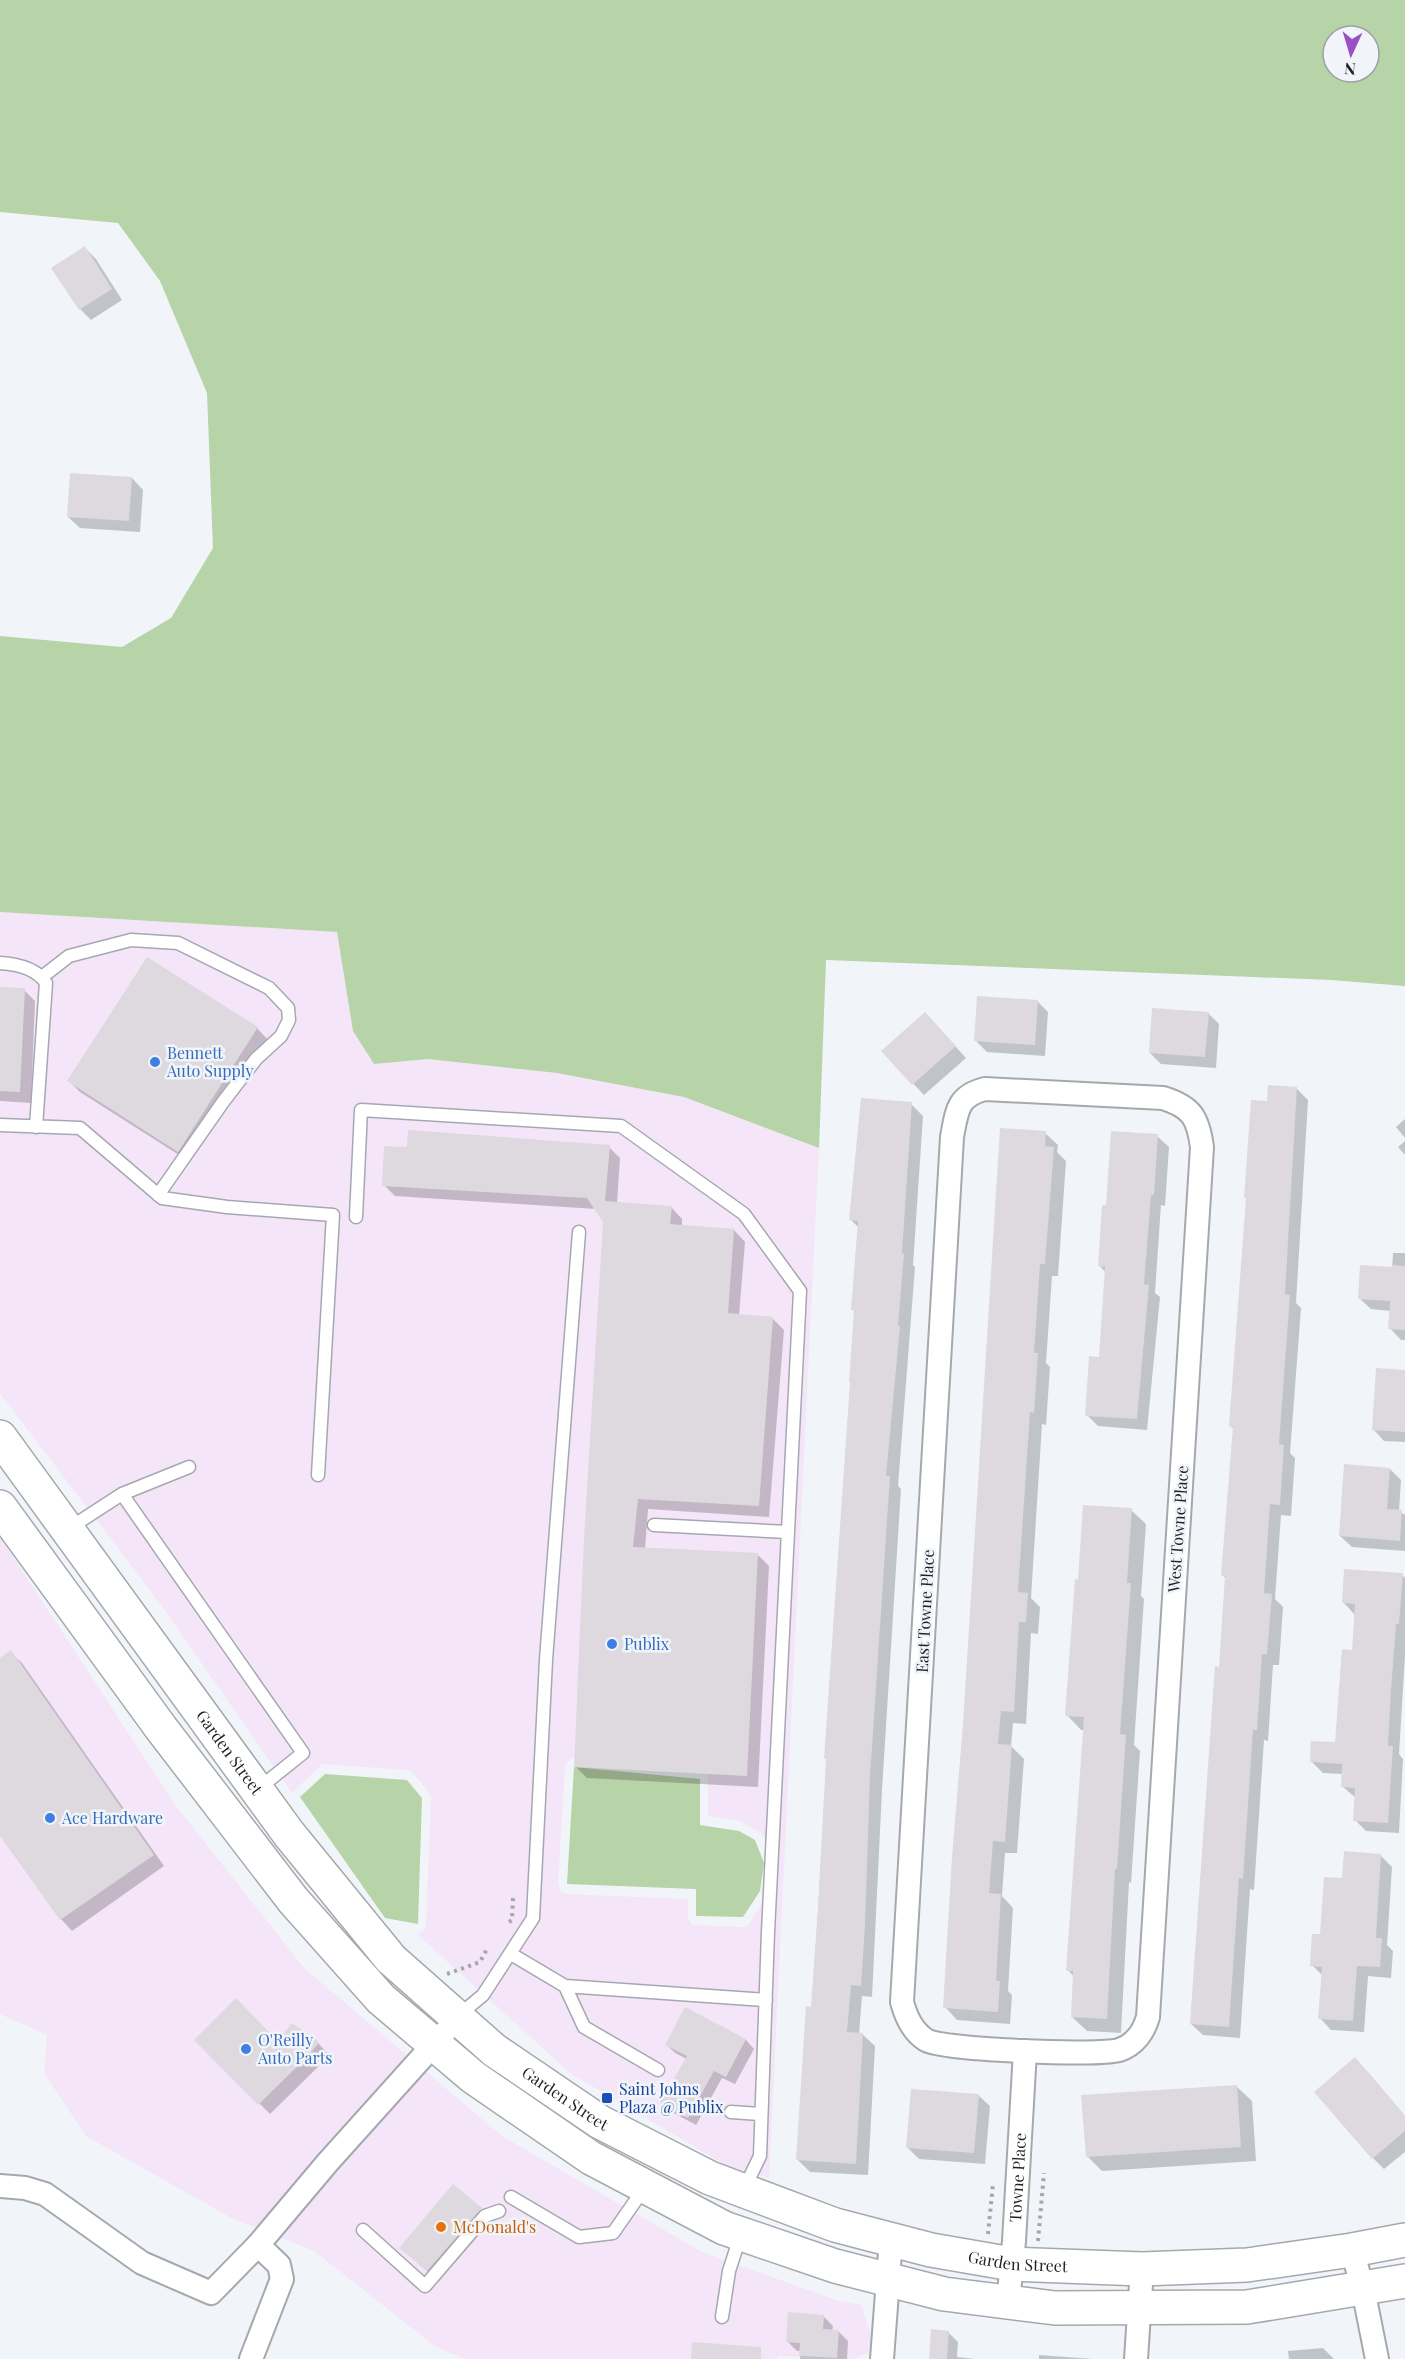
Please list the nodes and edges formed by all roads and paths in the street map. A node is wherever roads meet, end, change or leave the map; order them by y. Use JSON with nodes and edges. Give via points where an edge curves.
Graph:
{"nodes":[{"id":1,"x":0,"y":963,"type":"edge"},
{"id":2,"x":42,"y":977,"type":"junction"},
{"id":3,"x":985,"y":1089,"type":"joint"},
{"id":4,"x":0,"y":1125,"type":"edge"},
{"id":5,"x":36,"y":1127,"type":"junction"},
{"id":6,"x":158,"y":1195,"type":"junction"},
{"id":7,"x":356,"y":1216,"type":"dead end"},
{"id":8,"x":579,"y":1232,"type":"dead end"},
{"id":9,"x":0,"y":1437,"type":"edge"},
{"id":10,"x":189,"y":1467,"type":"dead end"},
{"id":11,"x":318,"y":1475,"type":"dead end"},
{"id":12,"x":0,"y":1494,"type":"edge"},
{"id":13,"x":122,"y":1494,"type":"junction"},
{"id":14,"x":0,"y":1507,"type":"edge"},
{"id":15,"x":654,"y":1525,"type":"dead end"},
{"id":16,"x":68,"y":1530,"type":"junction"},
{"id":17,"x":788,"y":1532,"type":"junction"},
{"id":18,"x":32,"y":1552,"type":"junction"},
{"id":19,"x":125,"y":1609,"type":"junction"},
{"id":20,"x":256,"y":1790,"type":"junction"},
{"id":21,"x":513,"y":1898,"type":"dead end"},
{"id":22,"x":509,"y":1922,"type":"dead end"},
{"id":23,"x":487,"y":1949,"type":"dead end"},
{"id":24,"x":511,"y":1954,"type":"junction"},
{"id":25,"x":446,"y":1974,"type":"dead end"},
{"id":26,"x":565,"y":1986,"type":"junction"},
{"id":27,"x":766,"y":2000,"type":"junction"},
{"id":28,"x":457,"y":2017,"type":"junction"},
{"id":29,"x":434,"y":2044,"type":"junction"},
{"id":30,"x":1025,"y":2051,"type":"junction"},
{"id":31,"x":658,"y":2070,"type":"dead end"},
{"id":32,"x":731,"y":2112,"type":"dead end"},
{"id":33,"x":760,"y":2114,"type":"junction"},
{"id":34,"x":1044,"y":2173,"type":"dead end"},
{"id":35,"x":993,"y":2184,"type":"dead end"},
{"id":36,"x":0,"y":2186,"type":"edge"},
{"id":37,"x":645,"y":2186,"type":"junction"},
{"id":38,"x":743,"y":2191,"type":"junction"},
{"id":39,"x":511,"y":2197,"type":"dead end"},
{"id":40,"x":499,"y":2211,"type":"dead end"},
{"id":41,"x":363,"y":2230,"type":"dead end"},
{"id":42,"x":741,"y":2234,"type":"junction"},
{"id":43,"x":988,"y":2238,"type":"dead end"},
{"id":44,"x":891,"y":2240,"type":"junction"},
{"id":45,"x":1405,"y":2240,"type":"edge"},
{"id":46,"x":1038,"y":2243,"type":"dead end"},
{"id":47,"x":258,"y":2245,"type":"junction"},
{"id":48,"x":1352,"y":2250,"type":"junction"},
{"id":49,"x":1012,"y":2264,"type":"junction"},
{"id":50,"x":1142,"y":2269,"type":"junction"},
{"id":51,"x":888,"y":2280,"type":"junction"},
{"id":52,"x":1405,"y":2281,"type":"edge"},
{"id":53,"x":1363,"y":2289,"type":"junction"},
{"id":54,"x":1008,"y":2303,"type":"junction"},
{"id":55,"x":1139,"y":2309,"type":"junction"},
{"id":56,"x":722,"y":2318,"type":"dead end"},
{"id":57,"x":251,"y":2359,"type":"edge"},
{"id":58,"x":882,"y":2359,"type":"edge"},
{"id":59,"x":1136,"y":2359,"type":"edge"},
{"id":60,"x":1377,"y":2359,"type":"edge"}],
"edges":[{"from":1,"to":2,"type":"lane","via":[[39,972]]},
{"from":2,"to":5,"type":"lane","via":[[46,983]]},
{"from":2,"to":6,"type":"lane","via":[[69,956],[131,940],[178,943],[269,988],[288,1008],[289,1020],[281,1036],[256,1059]]},
{"from":3,"to":30,"type":"street","name":"East Towne Place","via":[[970,1093],[957,1110],[952,1137],[902,2002],[906,2017],[928,2041]]},
{"from":3,"to":30,"type":"street","name":"West Towne Place","via":[[1163,1098],[1180,1103],[1193,1115],[1202,1147],[1148,2017],[1136,2040],[1122,2049],[1105,2053]]},
{"from":4,"to":5,"type":"lane"},
{"from":5,"to":6,"type":"lane","via":[[80,1128]]},
{"from":6,"to":11,"type":"lane","via":[[227,1207],[333,1215]]},
{"from":7,"to":17,"type":"lane","via":[[361,1110],[621,1126],[744,1214],[800,1291]]},
{"from":8,"to":24,"type":"lane","via":[[546,1660],[532,1918]]},
{"from":9,"to":16,"type":"main road","name":"Garden Street"},
{"from":10,"to":13,"type":"lane"},
{"from":12,"to":16,"type":"main road","via":[[22,1513],[50,1528]]},
{"from":13,"to":16,"type":"lane"},
{"from":13,"to":20,"type":"lane","via":[[303,1753]]},
{"from":14,"to":18,"type":"main road"},
{"from":15,"to":17,"type":"lane"},
{"from":16,"to":19,"type":"main road","name":"Garden Street"},
{"from":17,"to":27,"type":"lane"},
{"from":18,"to":19,"type":"main road","via":[[54,1550],[75,1559]]},
{"from":18,"to":29,"type":"main road","via":[[293,1900],[381,1999]]},
{"from":19,"to":20,"type":"main road","name":"Garden Street"},
{"from":20,"to":28,"type":"main road","name":"Garden Street","via":[[391,1959]]},
{"from":21,"to":22,"type":"path"},
{"from":23,"to":25,"type":"path","via":[[480,1962]]},
{"from":24,"to":26,"type":"lane"},
{"from":24,"to":28,"type":"lane","via":[[483,1995]]},
{"from":26,"to":27,"type":"lane"},
{"from":26,"to":31,"type":"lane","via":[[584,2027]]},
{"from":27,"to":33,"type":"lane"},
{"from":28,"to":29,"type":"street"},
{"from":28,"to":38,"type":"main road","name":"Garden Street","via":[[494,2050],[600,2122]]},
{"from":29,"to":37,"type":"main road","via":[[473,2077],[591,2158]]},
{"from":29,"to":47,"type":"street"},
{"from":30,"to":49,"type":"street","name":"Towne Place"},
{"from":32,"to":33,"type":"lane"},
{"from":33,"to":38,"type":"lane","via":[[760,2156]]},
{"from":34,"to":46,"type":"path"},
{"from":35,"to":43,"type":"path"},
{"from":36,"to":47,"type":"street","via":[[45,2194],[142,2262],[211,2293]]},
{"from":37,"to":39,"type":"lane","via":[[613,2233],[579,2237]]},
{"from":37,"to":42,"type":"main road"},
{"from":38,"to":44,"type":"main road","name":"Garden Street","via":[[835,2225]]},
{"from":40,"to":41,"type":"lane","via":[[485,2216],[425,2286]]},
{"from":42,"to":51,"type":"main road"},
{"from":42,"to":56,"type":"lane","via":[[729,2271]]},
{"from":44,"to":49,"type":"main road","name":"Garden Street"},
{"from":44,"to":51,"type":"street"},
{"from":45,"to":48,"type":"main road","name":"Garden Street"},
{"from":47,"to":57,"type":"street","via":[[279,2265],[282,2279]]},
{"from":48,"to":50,"type":"main road","name":"Garden Street","via":[[1247,2265]]},
{"from":48,"to":53,"type":"street"},
{"from":49,"to":50,"type":"main road","name":"Garden Street"},
{"from":49,"to":54,"type":"street","name":"Towne Place"},
{"from":50,"to":55,"type":"street"},
{"from":51,"to":54,"type":"main road","via":[[944,2294]]},
{"from":51,"to":58,"type":"street"},
{"from":52,"to":53,"type":"main road"},
{"from":53,"to":55,"type":"main road","via":[[1247,2307]]},
{"from":53,"to":60,"type":"street"},
{"from":54,"to":55,"type":"main road"},
{"from":55,"to":59,"type":"street"}]}
